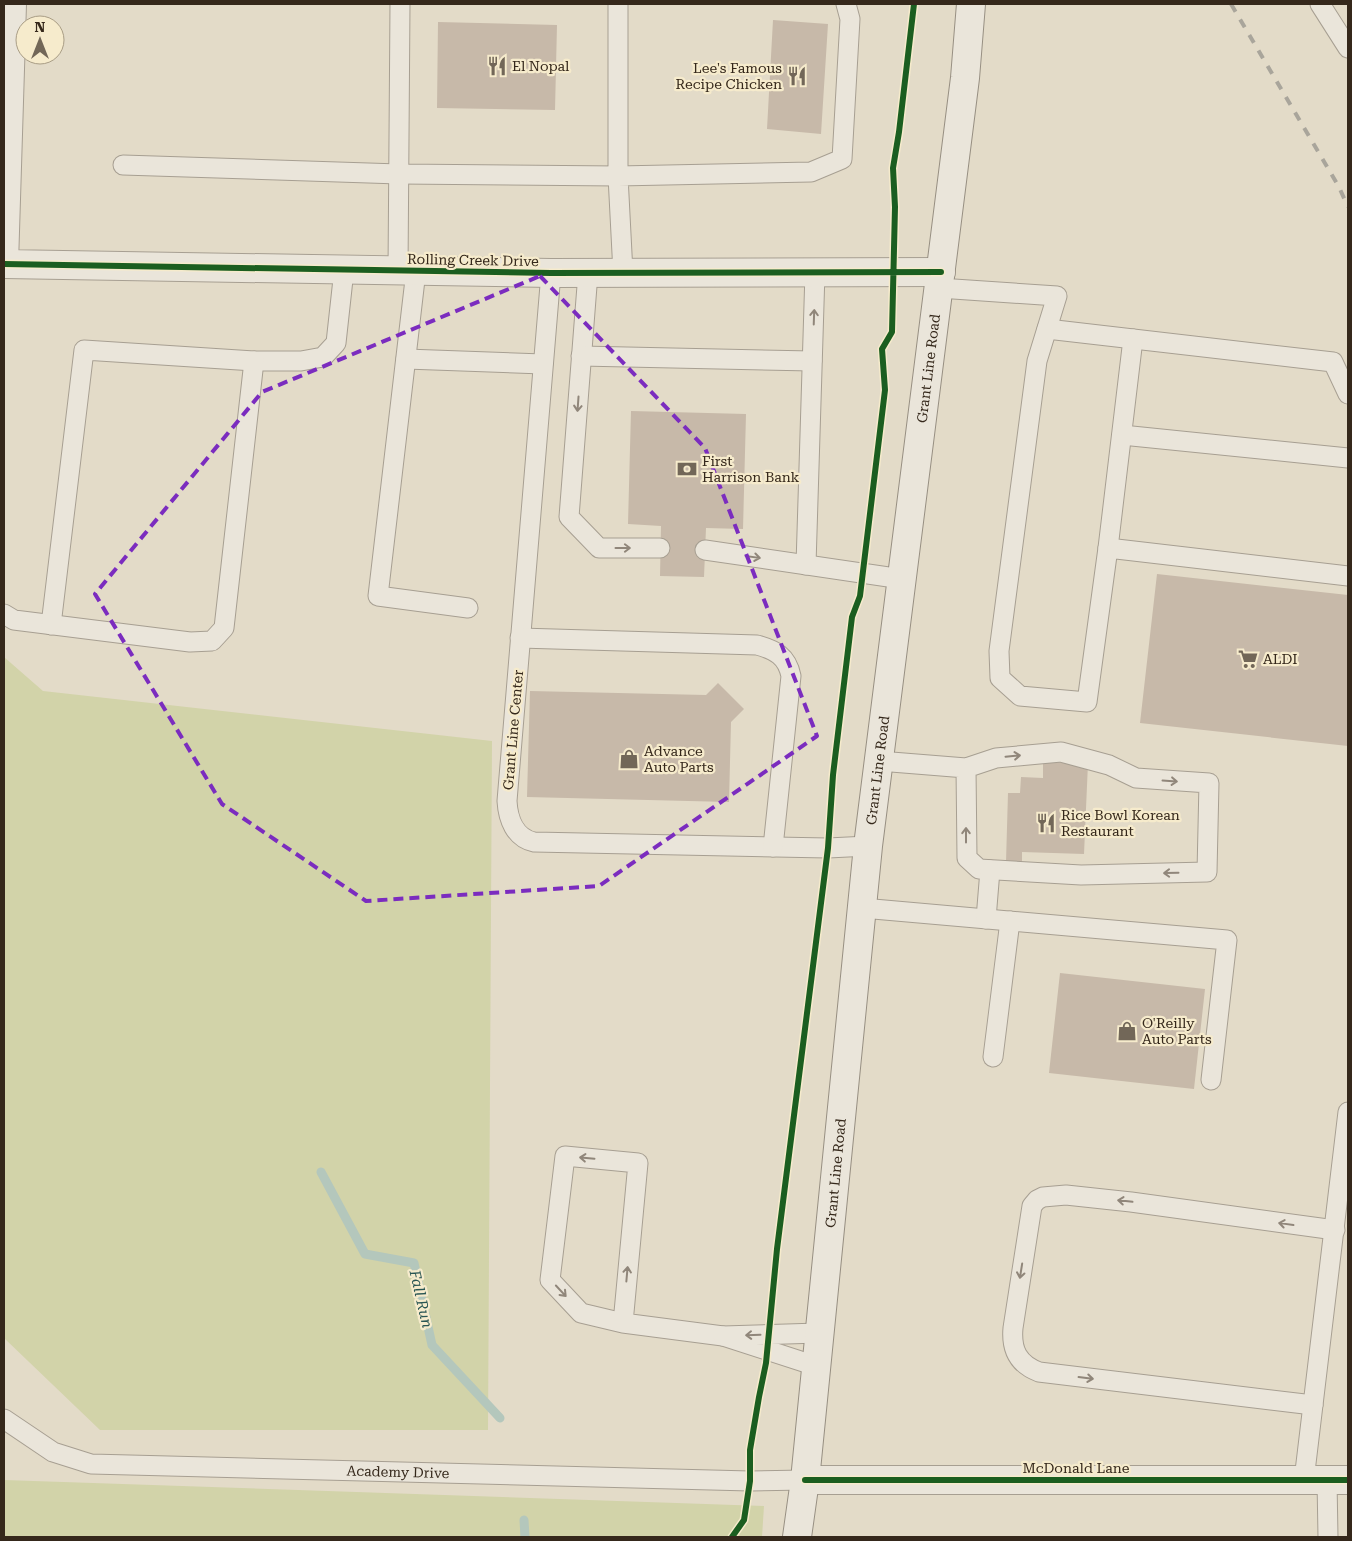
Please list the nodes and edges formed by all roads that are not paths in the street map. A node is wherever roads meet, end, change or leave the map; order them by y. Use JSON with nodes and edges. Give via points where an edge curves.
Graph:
{"nodes":[{"id":1,"x":12,"y":4,"type":"edge"},
{"id":2,"x":400,"y":4,"type":"edge"},
{"id":3,"x":618,"y":4,"type":"edge"},
{"id":4,"x":846,"y":4,"type":"edge"},
{"id":5,"x":971,"y":4,"type":"edge"},
{"id":6,"x":1320,"y":4,"type":"edge"},
{"id":7,"x":1347,"y":44,"type":"edge"},
{"id":8,"x":6,"y":141,"type":"edge"},
{"id":9,"x":123,"y":165,"type":"dead end"},
{"id":10,"x":399,"y":174,"type":"junction"},
{"id":11,"x":618,"y":176,"type":"junction"},
{"id":12,"x":4,"y":265,"type":"edge"},
{"id":13,"x":344,"y":270,"type":"junction"},
{"id":14,"x":407,"y":271,"type":"junction"},
{"id":15,"x":815,"y":272,"type":"junction"},
{"id":16,"x":551,"y":273,"type":"junction"},
{"id":17,"x":588,"y":273,"type":"junction"},
{"id":18,"x":623,"y":273,"type":"junction"},
{"id":19,"x":940,"y":280,"type":"junction"},
{"id":20,"x":1047,"y":329,"type":"junction"},
{"id":21,"x":1134,"y":339,"type":"junction"},
{"id":22,"x":582,"y":356,"type":"junction"},
{"id":23,"x":406,"y":359,"type":"junction"},
{"id":24,"x":254,"y":361,"type":"junction"},
{"id":25,"x":812,"y":361,"type":"junction"},
{"id":26,"x":543,"y":364,"type":"junction"},
{"id":27,"x":1348,"y":394,"type":"edge"},
{"id":28,"x":1122,"y":435,"type":"junction"},
{"id":29,"x":1348,"y":458,"type":"edge"},
{"id":30,"x":660,"y":548,"type":"dead end"},
{"id":31,"x":1108,"y":548,"type":"junction"},
{"id":32,"x":705,"y":550,"type":"dead end"},
{"id":33,"x":806,"y":565,"type":"junction"},
{"id":34,"x":1348,"y":576,"type":"edge"},
{"id":35,"x":902,"y":579,"type":"junction"},
{"id":36,"x":468,"y":608,"type":"dead end"},
{"id":37,"x":4,"y":614,"type":"edge"},
{"id":38,"x":51,"y":625,"type":"junction"},
{"id":39,"x":520,"y":638,"type":"junction"},
{"id":40,"x":879,"y":761,"type":"junction"},
{"id":41,"x":966,"y":768,"type":"junction"},
{"id":42,"x":868,"y":846,"type":"junction"},
{"id":43,"x":773,"y":847,"type":"junction"},
{"id":44,"x":990,"y":870,"type":"junction"},
{"id":45,"x":862,"y":908,"type":"junction"},
{"id":46,"x":986,"y":919,"type":"junction"},
{"id":47,"x":1010,"y":921,"type":"junction"},
{"id":48,"x":993,"y":1057,"type":"dead end"},
{"id":49,"x":1211,"y":1080,"type":"dead end"},
{"id":50,"x":1348,"y":1112,"type":"edge"},
{"id":51,"x":1334,"y":1230,"type":"junction"},
{"id":52,"x":623,"y":1323,"type":"junction"},
{"id":53,"x":819,"y":1333,"type":"junction"},
{"id":54,"x":723,"y":1336,"type":"junction"},
{"id":55,"x":816,"y":1366,"type":"junction"},
{"id":56,"x":1313,"y":1405,"type":"junction"},
{"id":57,"x":4,"y":1419,"type":"edge"},
{"id":58,"x":804,"y":1480,"type":"junction"},
{"id":59,"x":1326,"y":1480,"type":"edge"},
{"id":60,"x":797,"y":1537,"type":"edge"},
{"id":61,"x":1328,"y":1537,"type":"edge"}],
"edges":[{"from":1,"to":8,"type":"street"},
{"from":2,"to":10,"type":"lane"},
{"from":3,"to":11,"type":"lane"},
{"from":4,"to":11,"type":"lane","via":[[850,19],[842,159],[811,172]]},
{"from":5,"to":19,"type":"street","name":"Grant Line Road"},
{"from":6,"to":7,"type":"lane"},
{"from":8,"to":12,"type":"street"},
{"from":9,"to":10,"type":"lane"},
{"from":10,"to":11,"type":"lane"},
{"from":10,"to":14,"type":"lane"},
{"from":11,"to":18,"type":"lane"},
{"from":12,"to":13,"type":"street","name":"Rolling Creek Drive"},
{"from":13,"to":14,"type":"street","name":"Rolling Creek Drive"},
{"from":13,"to":24,"type":"lane","via":[[336,343],[323,356],[301,361]]},
{"from":14,"to":16,"type":"street","name":"Rolling Creek Drive"},
{"from":14,"to":23,"type":"lane"},
{"from":15,"to":18,"type":"street","name":"Rolling Creek Drive"},
{"from":15,"to":19,"type":"street","name":"Rolling Creek Drive"},
{"from":25,"to":15,"type":"lane","one_way":true},
{"from":16,"to":17,"type":"street","name":"Rolling Creek Drive"},
{"from":16,"to":26,"type":"lane","name":"Grant Line Center"},
{"from":17,"to":18,"type":"street","name":"Rolling Creek Drive"},
{"from":17,"to":22,"type":"lane"},
{"from":19,"to":20,"type":"lane","via":[[1056,296]]},
{"from":19,"to":35,"type":"street","name":"Grant Line Road"},
{"from":20,"to":21,"type":"lane"},
{"from":20,"to":31,"type":"lane","via":[[1037,361],[999,650],[1000,678],[1020,696],[1088,702]]},
{"from":21,"to":27,"type":"lane","via":[[1333,362]]},
{"from":21,"to":28,"type":"lane"},
{"from":22,"to":25,"type":"lane"},
{"from":22,"to":30,"type":"lane","one_way":true,"via":[[569,517],[599,548]]},
{"from":23,"to":26,"type":"lane"},
{"from":23,"to":36,"type":"lane","via":[[378,596]]},
{"from":24,"to":38,"type":"lane","via":[[84,350]]},
{"from":24,"to":38,"type":"lane","via":[[224,628],[212,641],[190,642]]},
{"from":25,"to":33,"type":"lane"},
{"from":26,"to":39,"type":"lane","name":"Grant Line Center"},
{"from":28,"to":29,"type":"lane"},
{"from":28,"to":31,"type":"lane"},
{"from":31,"to":34,"type":"lane"},
{"from":32,"to":33,"type":"lane","one_way":true},
{"from":33,"to":35,"type":"lane"},
{"from":35,"to":40,"type":"street","name":"Grant Line Road"},
{"from":37,"to":38,"type":"lane","via":[[14,620]]},
{"from":39,"to":43,"type":"lane","name":"Grant Line Center","via":[[507,801],[510,820],[520,836],[534,842]]},
{"from":39,"to":43,"type":"lane","via":[[756,645],[783,658],[791,676]]},
{"from":40,"to":41,"type":"lane"},
{"from":40,"to":42,"type":"street","name":"Grant Line Road"},
{"from":44,"to":41,"type":"lane","one_way":true,"via":[[979,869],[966,858]]},
{"from":41,"to":44,"type":"lane","one_way":true,"via":[[996,758],[1061,752],[1109,765],[1136,778],[1209,783],[1207,872],[1081,875]]},
{"from":42,"to":43,"type":"lane","name":"Grant Line Center"},
{"from":42,"to":45,"type":"street","name":"Grant Line Road"},
{"from":44,"to":46,"type":"lane"},
{"from":45,"to":46,"type":"lane"},
{"from":45,"to":53,"type":"street","name":"Grant Line Road"},
{"from":46,"to":47,"type":"lane"},
{"from":47,"to":48,"type":"lane"},
{"from":47,"to":49,"type":"lane","via":[[1227,940]]},
{"from":50,"to":51,"type":"lane"},
{"from":51,"to":56,"type":"lane"},
{"from":51,"to":56,"type":"lane","one_way":true,"via":[[1131,1202],[1066,1195],[1044,1197],[1032,1206],[1012,1328],[1012,1346],[1016,1354],[1024,1364],[1039,1372]]},
{"from":52,"to":52,"type":"lane","one_way":true,"via":[[638,1163],[565,1156],[550,1280],[582,1314]]},
{"from":52,"to":54,"type":"lane"},
{"from":53,"to":54,"type":"lane","one_way":true},
{"from":53,"to":55,"type":"street","name":"Grant Line Road"},
{"from":54,"to":55,"type":"lane"},
{"from":55,"to":58,"type":"street","name":"Grant Line Road"},
{"from":56,"to":59,"type":"lane"},
{"from":57,"to":58,"type":"lane","name":"Academy Drive","via":[[53,1452],[91,1464]]},
{"from":58,"to":59,"type":"street","name":"McDonald Lane"},
{"from":58,"to":60,"type":"street","name":"Grant Line Road"},
{"from":59,"to":61,"type":"lane"}]}
